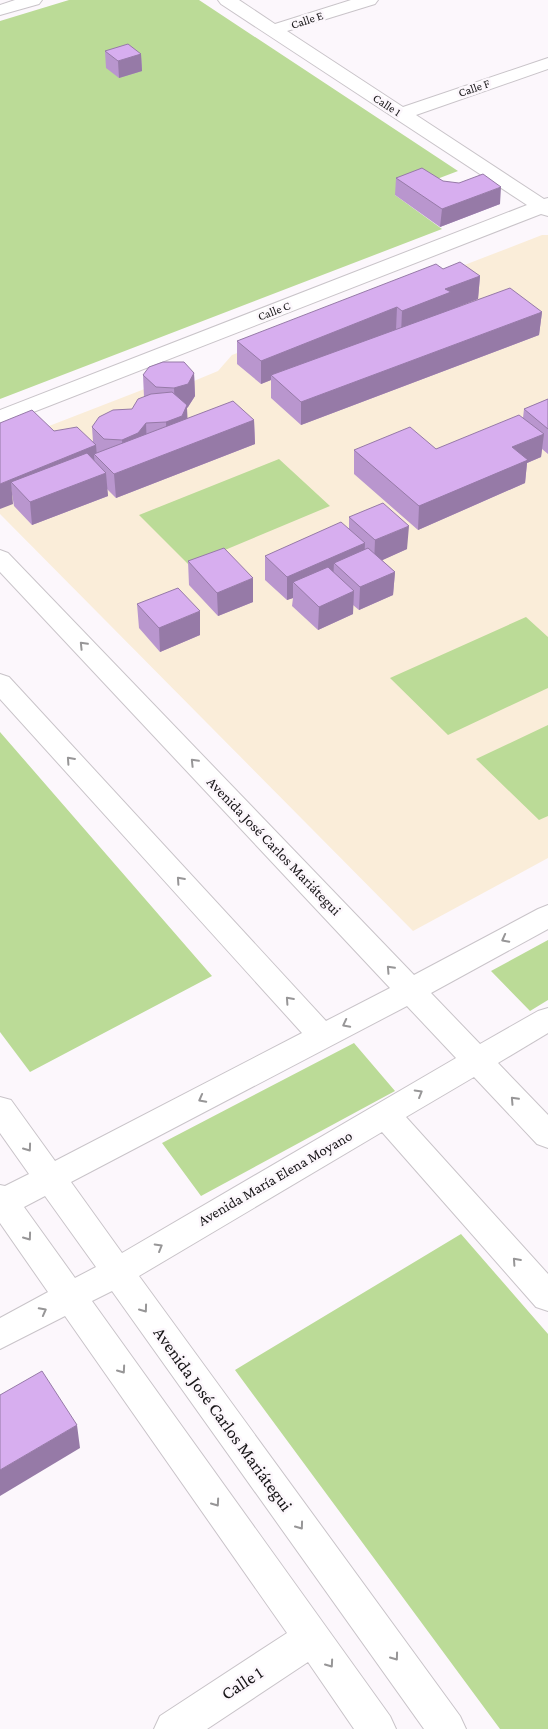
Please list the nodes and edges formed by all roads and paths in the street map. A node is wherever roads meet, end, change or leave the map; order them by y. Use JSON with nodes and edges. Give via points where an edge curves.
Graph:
{"nodes":[{"id":1,"x":33,"y":0,"type":"edge"},
{"id":2,"x":227,"y":0,"type":"edge"},
{"id":3,"x":369,"y":0,"type":"edge"},
{"id":4,"x":0,"y":10,"type":"edge"},
{"id":5,"x":273,"y":30,"type":"junction"},
{"id":6,"x":548,"y":63,"type":"edge"},
{"id":7,"x":401,"y":114,"type":"junction"},
{"id":8,"x":546,"y":207,"type":"edge"},
{"id":9,"x":0,"y":418,"type":"edge"},
{"id":10,"x":0,"y":558,"type":"edge"},
{"id":11,"x":0,"y":683,"type":"edge"},
{"id":12,"x":548,"y":916,"type":"edge"},
{"id":13,"x":410,"y":991,"type":"junction"},
{"id":14,"x":548,"y":1019,"type":"edge"},
{"id":15,"x":322,"y":1036,"type":"junction"},
{"id":16,"x":477,"y":1060,"type":"junction"},
{"id":17,"x":0,"y":1109,"type":"edge"},
{"id":18,"x":385,"y":1114,"type":"junction"},
{"id":19,"x":548,"y":1135,"type":"edge"},
{"id":20,"x":50,"y":1178,"type":"junction"},
{"id":21,"x":1,"y":1201,"type":"edge"},
{"id":22,"x":117,"y":1272,"type":"junction"},
{"id":23,"x":70,"y":1296,"type":"junction"},
{"id":24,"x":548,"y":1297,"type":"edge"},
{"id":25,"x":0,"y":1334,"type":"edge"},
{"id":26,"x":312,"y":1638,"type":"junction"},
{"id":27,"x":173,"y":1729,"type":"edge"},
{"id":28,"x":376,"y":1729,"type":"edge"},
{"id":29,"x":447,"y":1729,"type":"edge"}],
"edges":[{"from":1,"to":4,"type":"street"},
{"from":2,"to":5,"type":"street","name":"Calle 1"},
{"from":3,"to":5,"type":"street","name":"Calle E"},
{"from":5,"to":7,"type":"street","name":"Calle 1"},
{"from":6,"to":7,"type":"street","name":"Calle F"},
{"from":7,"to":8,"type":"street","name":"Calle 1"},
{"from":8,"to":9,"type":"street","name":"Calle C"},
{"from":13,"to":10,"type":"street","name":"Avenida José Carlos Mariátegui","one_way":true},
{"from":15,"to":11,"type":"street","one_way":true},
{"from":12,"to":13,"type":"street","one_way":true},
{"from":13,"to":15,"type":"street","one_way":true},
{"from":13,"to":16,"type":"street","name":"Avenida José Carlos Mariátegui"},
{"from":14,"to":16,"type":"street","name":"Avenida María Elena Moyano"},
{"from":15,"to":20,"type":"street","one_way":true},
{"from":18,"to":16,"type":"street","name":"Avenida María Elena Moyano","one_way":true},
{"from":19,"to":16,"type":"street","name":"Avenida José Carlos Mariátegui","one_way":true},
{"from":17,"to":20,"type":"street","name":"Avenida José Carlos Mariátegui","one_way":true},
{"from":22,"to":18,"type":"street","name":"Avenida María Elena Moyano","one_way":true},
{"from":24,"to":18,"type":"street","one_way":true},
{"from":20,"to":21,"type":"street"},
{"from":20,"to":22,"type":"street","name":"Avenida José Carlos Mariátegui"},
{"from":21,"to":23,"type":"street","one_way":true},
{"from":22,"to":23,"type":"street","name":"Avenida María Elena Moyano"},
{"from":22,"to":29,"type":"street","name":"Avenida José Carlos Mariátegui","one_way":true},
{"from":25,"to":23,"type":"street","name":"Avenida María Elena Moyano","one_way":true},
{"from":23,"to":26,"type":"street","one_way":true},
{"from":26,"to":27,"type":"street","name":"Calle 1"},
{"from":26,"to":28,"type":"street","one_way":true}]}
